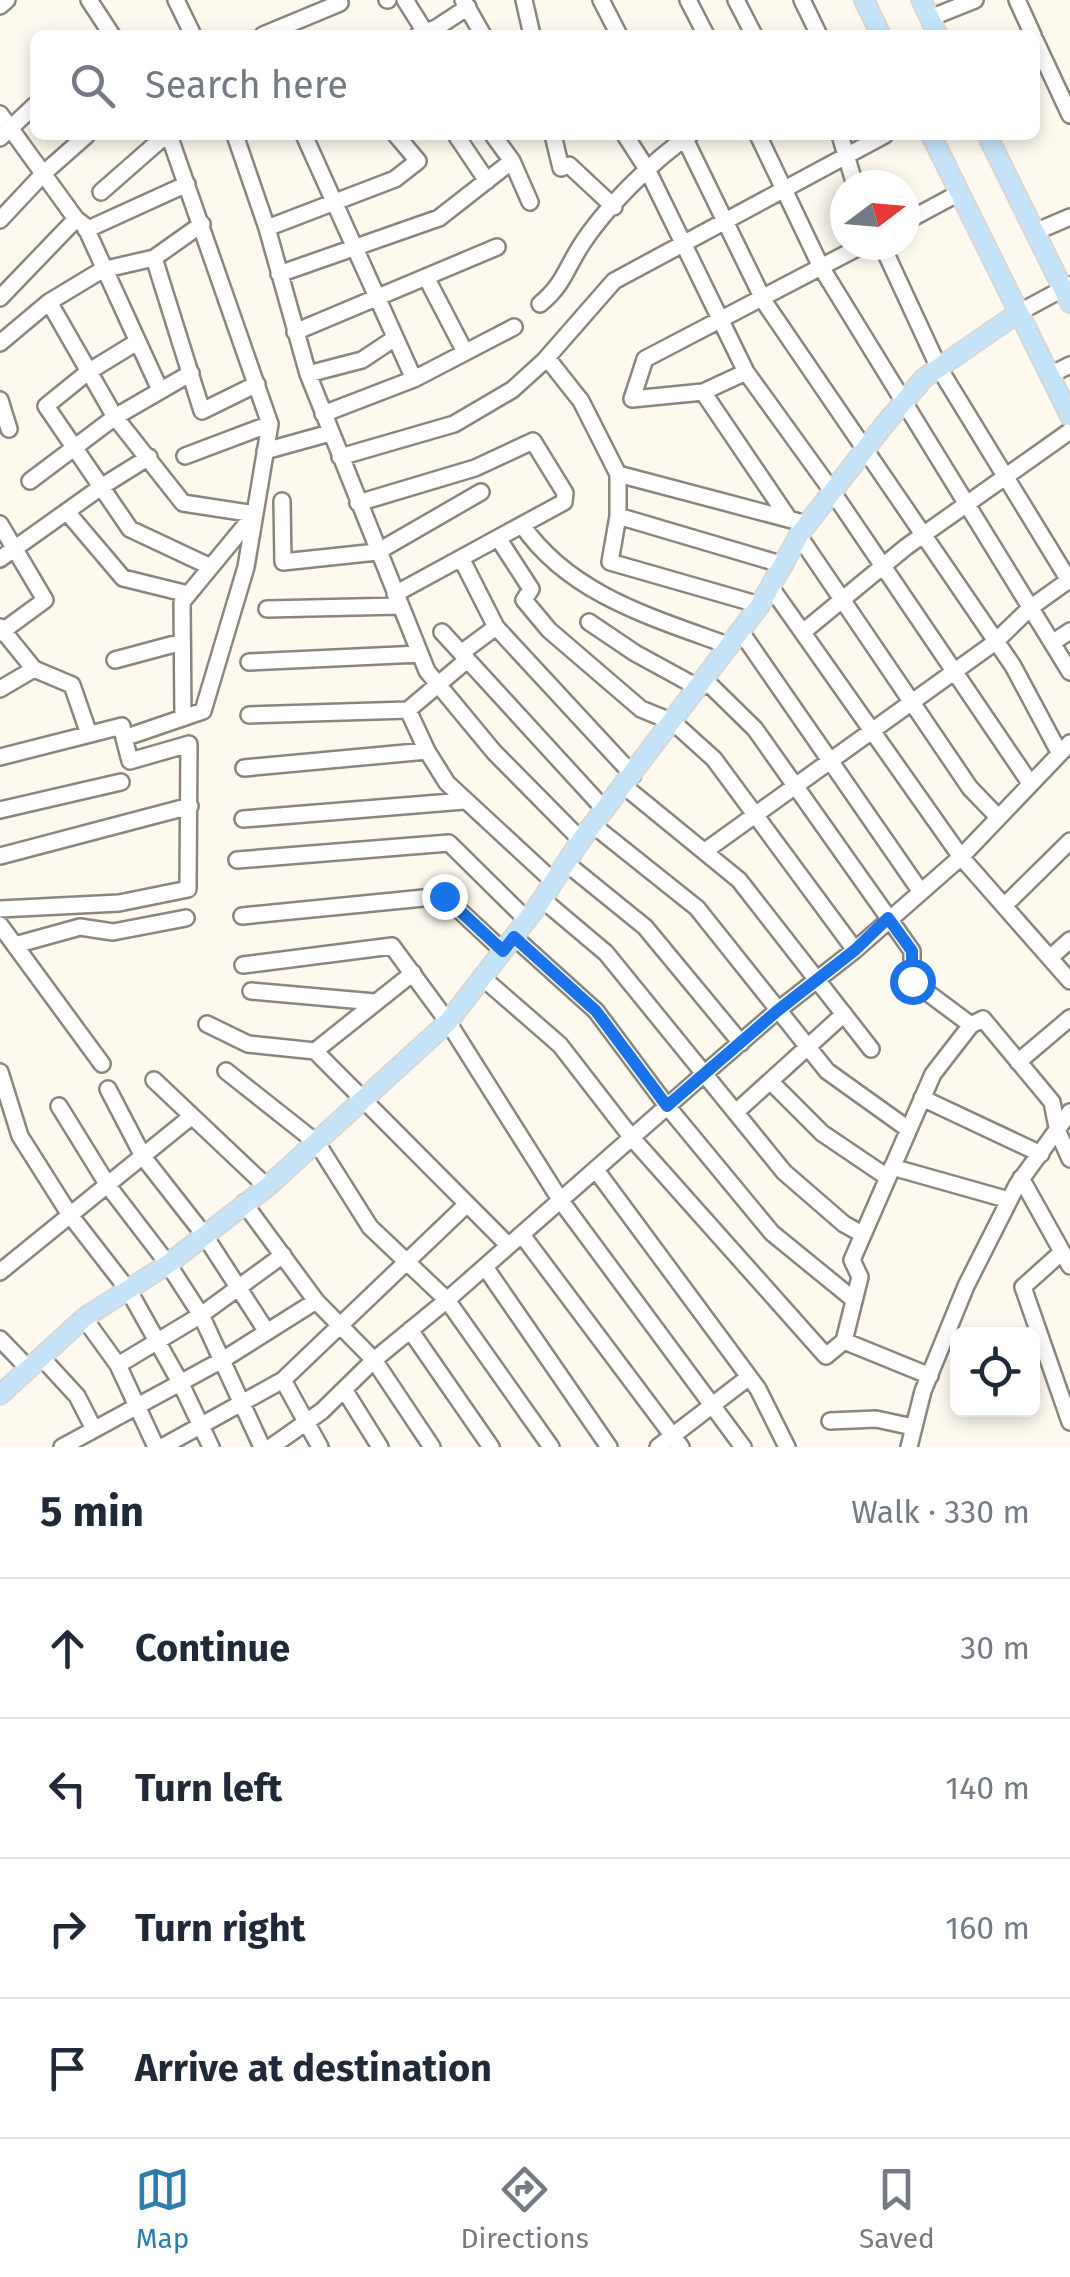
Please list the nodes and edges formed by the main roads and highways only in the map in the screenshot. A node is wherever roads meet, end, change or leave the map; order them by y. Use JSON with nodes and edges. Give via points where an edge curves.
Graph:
{"nodes":[{"id":1,"x":864,"y":0,"type":"edge"},
{"id":2,"x":921,"y":0,"type":"edge"},
{"id":3,"x":934,"y":26,"type":"edge"},
{"id":4,"x":878,"y":30,"type":"edge"},
{"id":5,"x":932,"y":140,"type":"edge"},
{"id":6,"x":989,"y":140,"type":"edge"},
{"id":7,"x":1068,"y":292,"type":"edge"},
{"id":8,"x":1018,"y":313,"type":"junction"},
{"id":9,"x":1070,"y":416,"type":"edge"},
{"id":10,"x":0,"y":1396,"type":"edge"}],
"edges":[{"from":1,"to":4,"type":"main road"},
{"from":2,"to":3,"type":"main road"},
{"from":5,"to":8,"type":"main road"},
{"from":6,"to":7,"type":"main road"},
{"from":8,"to":9,"type":"main road"},
{"from":8,"to":10,"type":"main road","via":[[924,378],[798,526],[772,589],[448,1022],[268,1186],[168,1264],[84,1318]]}]}
